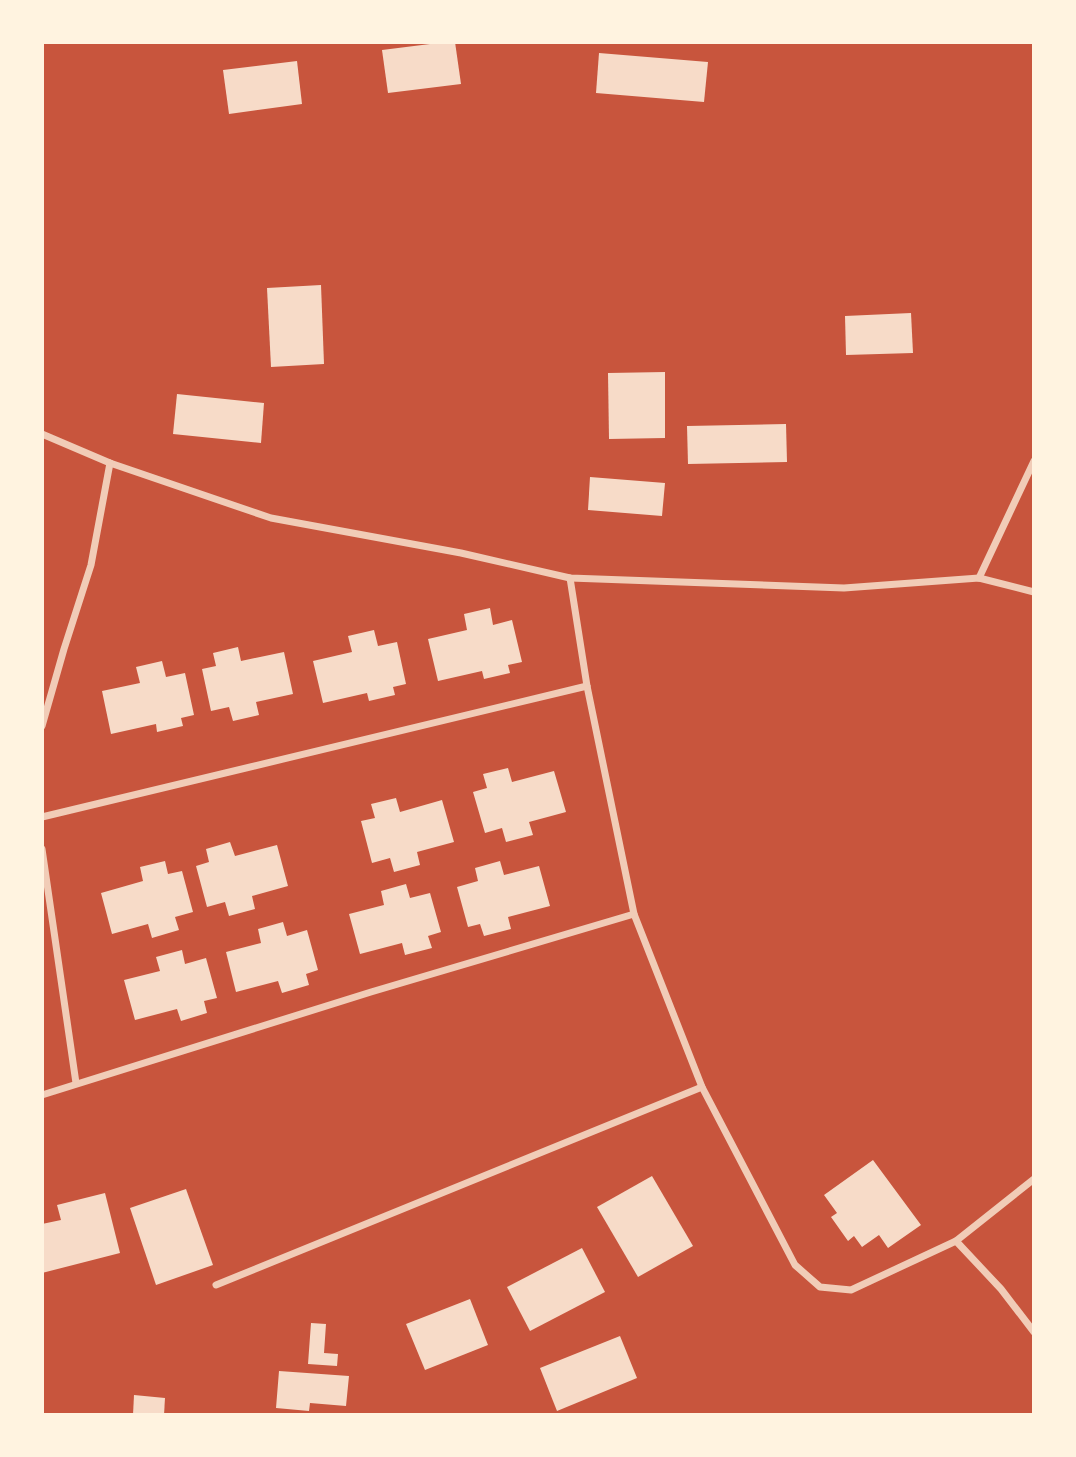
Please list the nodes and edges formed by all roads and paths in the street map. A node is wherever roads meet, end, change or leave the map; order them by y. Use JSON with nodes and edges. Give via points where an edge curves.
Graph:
{"nodes":[{"id":1,"x":42,"y":434,"type":"edge"},
{"id":2,"x":1034,"y":461,"type":"edge"},
{"id":3,"x":110,"y":463,"type":"junction"},
{"id":4,"x":570,"y":578,"type":"junction"},
{"id":5,"x":979,"y":578,"type":"junction"},
{"id":6,"x":1034,"y":592,"type":"edge"},
{"id":7,"x":587,"y":686,"type":"junction"},
{"id":8,"x":42,"y":726,"type":"edge"},
{"id":9,"x":42,"y":817,"type":"edge"},
{"id":10,"x":42,"y":849,"type":"edge"},
{"id":11,"x":634,"y":914,"type":"junction"},
{"id":12,"x":76,"y":1083,"type":"junction"},
{"id":13,"x":702,"y":1087,"type":"junction"},
{"id":14,"x":42,"y":1095,"type":"edge"},
{"id":15,"x":1034,"y":1179,"type":"edge"},
{"id":16,"x":956,"y":1241,"type":"junction"},
{"id":17,"x":216,"y":1285,"type":"dead end"},
{"id":18,"x":1034,"y":1332,"type":"edge"}],
"edges":[{"from":1,"to":3,"type":"street"},
{"from":2,"to":5,"type":"street"},
{"from":3,"to":4,"type":"street","via":[[271,518]]},
{"from":3,"to":8,"type":"street","via":[[91,565]]},
{"from":4,"to":5,"type":"street","via":[[844,588]]},
{"from":4,"to":7,"type":"street"},
{"from":5,"to":6,"type":"street"},
{"from":7,"to":9,"type":"street"},
{"from":7,"to":11,"type":"street"},
{"from":10,"to":12,"type":"street"},
{"from":11,"to":12,"type":"street"},
{"from":11,"to":13,"type":"street"},
{"from":12,"to":14,"type":"street"},
{"from":13,"to":16,"type":"street","via":[[795,1265],[820,1287],[851,1290]]},
{"from":13,"to":17,"type":"street"},
{"from":15,"to":16,"type":"street"},
{"from":16,"to":18,"type":"street"}]}
